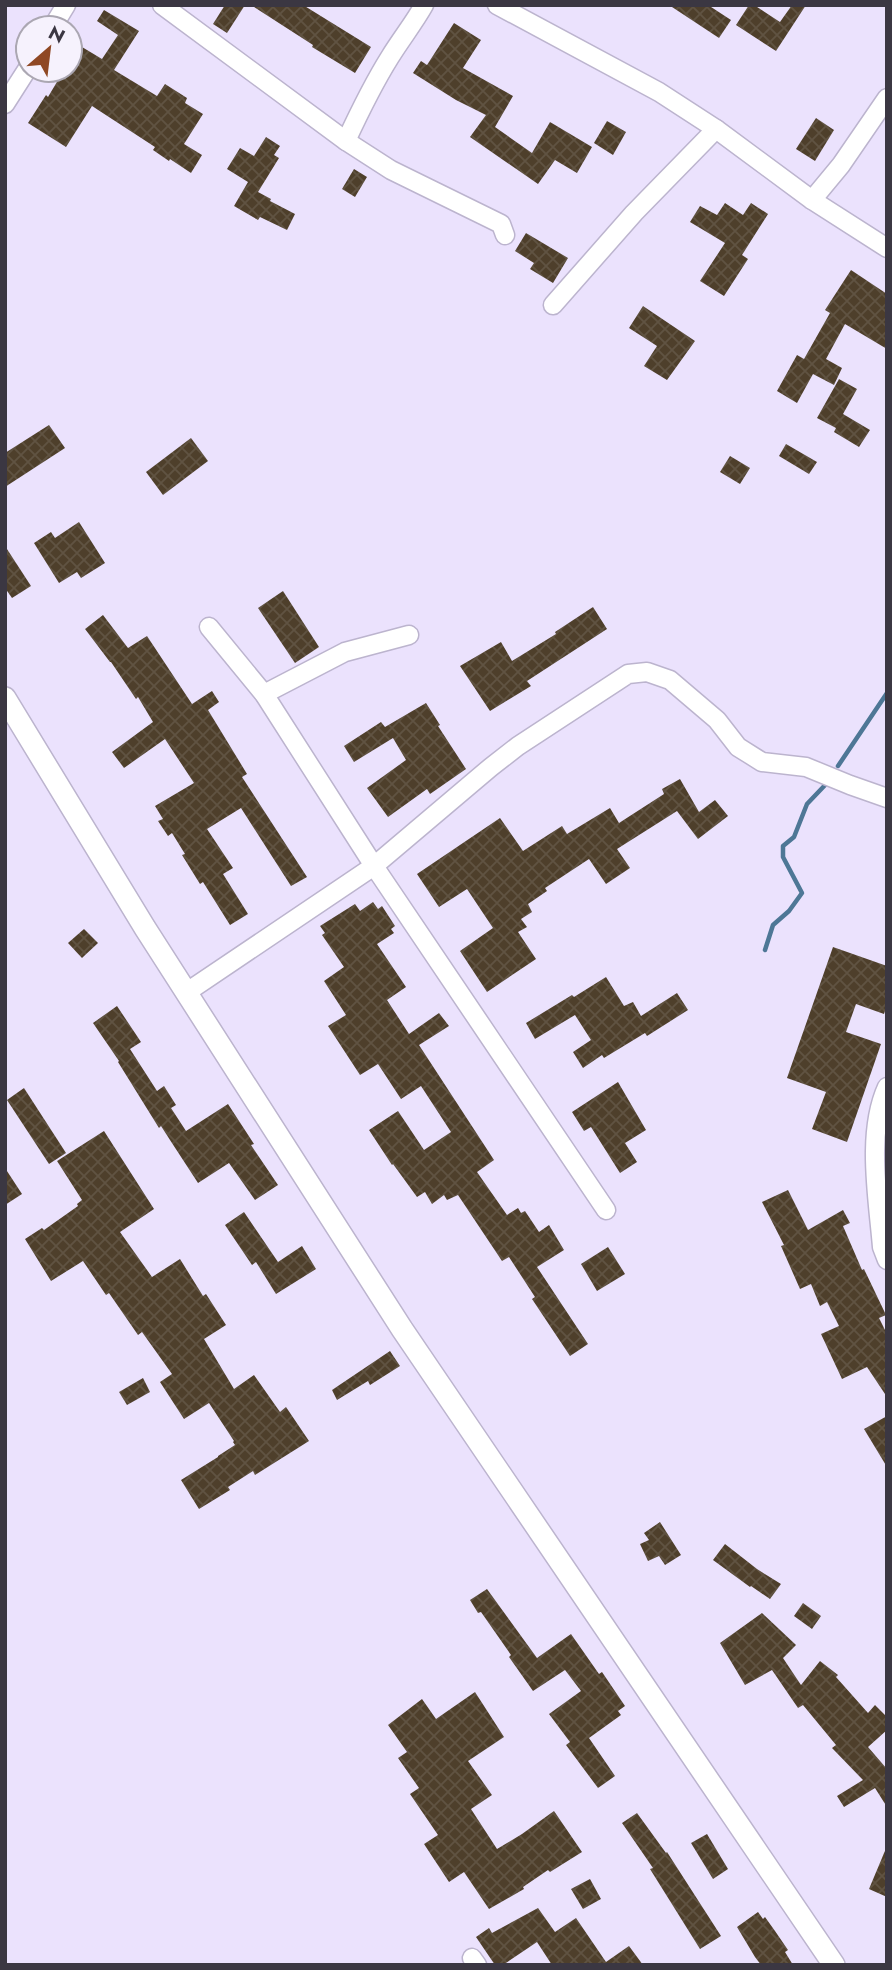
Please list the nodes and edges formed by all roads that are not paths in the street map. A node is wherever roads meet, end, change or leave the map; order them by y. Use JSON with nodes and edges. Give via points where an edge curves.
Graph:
{"nodes":[{"id":1,"x":162,"y":5,"type":"edge"},
{"id":2,"x":424,"y":5,"type":"edge"},
{"id":3,"x":496,"y":5,"type":"edge"},
{"id":4,"x":887,"y":98,"type":"edge"},
{"id":5,"x":716,"y":129,"type":"junction"},
{"id":6,"x":346,"y":141,"type":"junction"},
{"id":7,"x":812,"y":200,"type":"junction"},
{"id":8,"x":505,"y":235,"type":"dead end"},
{"id":9,"x":887,"y":248,"type":"edge"},
{"id":10,"x":553,"y":305,"type":"dead end"},
{"id":11,"x":209,"y":627,"type":"dead end"},
{"id":12,"x":409,"y":635,"type":"dead end"},
{"id":13,"x":264,"y":694,"type":"junction"},
{"id":14,"x":5,"y":698,"type":"edge"},
{"id":15,"x":887,"y":798,"type":"edge"},
{"id":16,"x":374,"y":866,"type":"junction"},
{"id":17,"x":187,"y":992,"type":"junction"},
{"id":18,"x":887,"y":1087,"type":"edge"},
{"id":19,"x":606,"y":1210,"type":"dead end"},
{"id":20,"x":887,"y":1260,"type":"edge"},
{"id":21,"x":834,"y":1965,"type":"edge"}],
"edges":[{"from":1,"to":6,"type":"street"},
{"from":2,"to":6,"type":"street","via":[[363,103]]},
{"from":3,"to":5,"type":"street","via":[[659,92]]},
{"from":4,"to":7,"type":"street"},
{"from":5,"to":7,"type":"street"},
{"from":5,"to":10,"type":"street"},
{"from":6,"to":8,"type":"street","via":[[391,170],[501,224]]},
{"from":7,"to":9,"type":"street"},
{"from":11,"to":13,"type":"street"},
{"from":12,"to":13,"type":"street","via":[[345,652]]},
{"from":13,"to":16,"type":"street"},
{"from":14,"to":17,"type":"street"},
{"from":15,"to":16,"type":"street","via":[[806,767],[762,762],[738,747],[717,720],[670,680],[647,672],[628,674],[491,766]]},
{"from":16,"to":17,"type":"street"},
{"from":16,"to":19,"type":"street"},
{"from":17,"to":21,"type":"street","via":[[402,1329]]},
{"from":18,"to":20,"type":"street","via":[[880,1101],[874,1158]]}]}
